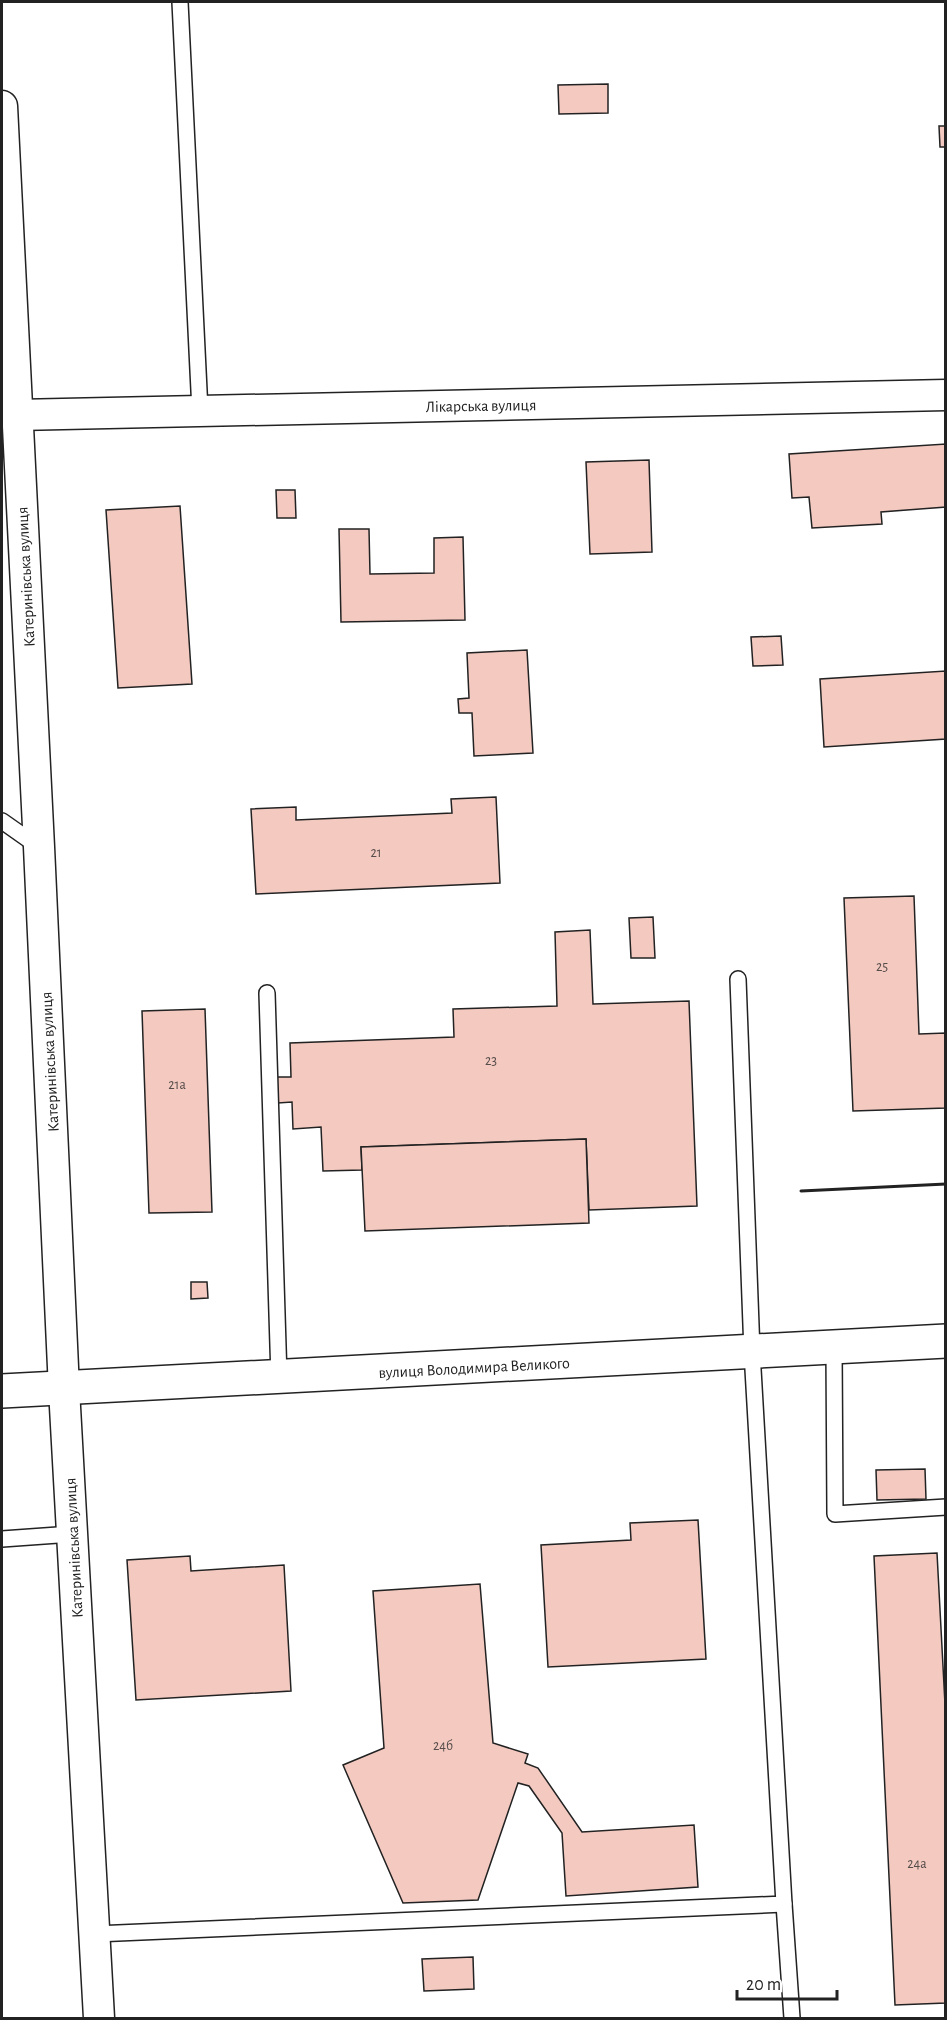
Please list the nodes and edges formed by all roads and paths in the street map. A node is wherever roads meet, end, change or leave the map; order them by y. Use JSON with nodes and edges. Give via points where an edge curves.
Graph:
{"nodes":[{"id":1,"x":180,"y":2,"type":"edge"},
{"id":2,"x":2,"y":106,"type":"edge"},
{"id":3,"x":945,"y":396,"type":"edge"},
{"id":4,"x":200,"y":411,"type":"junction"},
{"id":5,"x":17,"y":415,"type":"junction"},
{"id":6,"x":2,"y":821,"type":"edge"},
{"id":7,"x":39,"y":847,"type":"junction"},
{"id":8,"x":738,"y":980,"type":"dead end"},
{"id":9,"x":267,"y":993,"type":"dead end"},
{"id":10,"x":945,"y":1341,"type":"edge"},
{"id":11,"x":834,"y":1348,"type":"junction"},
{"id":12,"x":752,"y":1352,"type":"junction"},
{"id":13,"x":279,"y":1378,"type":"junction"},
{"id":14,"x":64,"y":1389,"type":"junction"},
{"id":15,"x":2,"y":1392,"type":"edge"},
{"id":16,"x":945,"y":1507,"type":"edge"},
{"id":17,"x":72,"y":1534,"type":"junction"},
{"id":18,"x":2,"y":1539,"type":"edge"},
{"id":19,"x":784,"y":1904,"type":"junction"},
{"id":20,"x":95,"y":1934,"type":"junction"},
{"id":21,"x":99,"y":2019,"type":"edge"},
{"id":22,"x":792,"y":2019,"type":"edge"}],
"edges":[{"from":1,"to":4,"type":"lane"},
{"from":2,"to":5,"type":"street","name":"Катеринівська вулиця"},
{"from":3,"to":4,"type":"street","name":"Лікарська вулиця"},
{"from":4,"to":5,"type":"street","name":"Лікарська вулиця"},
{"from":5,"to":7,"type":"street","name":"Катеринівська вулиця"},
{"from":6,"to":7,"type":"lane"},
{"from":7,"to":14,"type":"street","name":"Катеринівська вулиця"},
{"from":8,"to":12,"type":"lane"},
{"from":9,"to":13,"type":"lane"},
{"from":10,"to":11,"type":"main road","name":"вулиця Володимира Великого"},
{"from":11,"to":12,"type":"main road","name":"вулиця Володимира Великого"},
{"from":11,"to":16,"type":"lane","via":[[835,1514]]},
{"from":12,"to":13,"type":"main road","name":"вулиця Володимира Великого"},
{"from":12,"to":19,"type":"lane"},
{"from":13,"to":14,"type":"main road","name":"вулиця Володимира Великого"},
{"from":14,"to":15,"type":"main road","name":"вулиця Володимира Великого"},
{"from":14,"to":17,"type":"street","name":"Катеринівська вулиця"},
{"from":17,"to":18,"type":"lane"},
{"from":17,"to":20,"type":"street","name":"Катеринівська вулиця"},
{"from":19,"to":20,"type":"lane"},
{"from":19,"to":22,"type":"lane"},
{"from":20,"to":21,"type":"street","name":"Катеринівська вулиця"}]}
